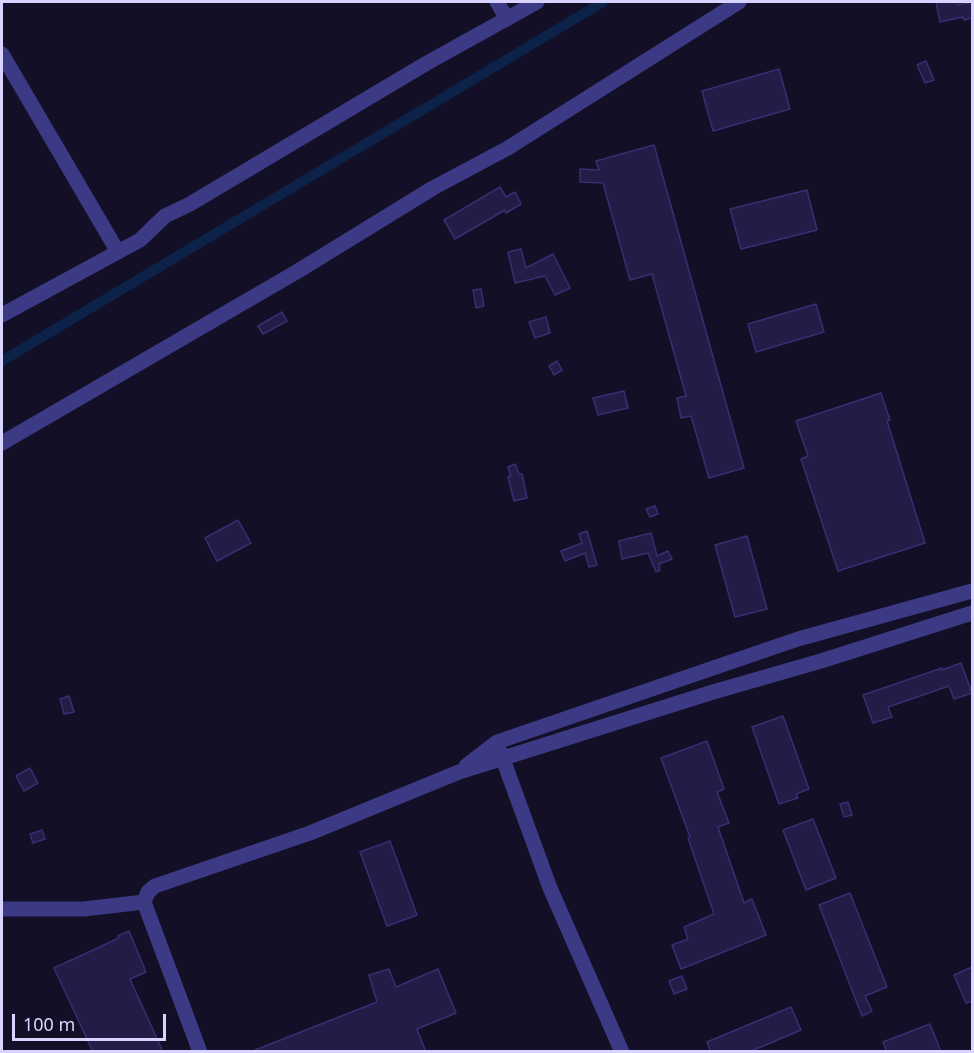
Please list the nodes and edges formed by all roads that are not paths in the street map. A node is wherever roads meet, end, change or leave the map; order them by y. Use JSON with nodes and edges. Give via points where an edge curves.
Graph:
{"nodes":[{"id":1,"x":497,"y":2,"type":"edge"},
{"id":2,"x":537,"y":2,"type":"edge"},
{"id":3,"x":739,"y":2,"type":"edge"},
{"id":4,"x":507,"y":19,"type":"junction"},
{"id":5,"x":2,"y":54,"type":"edge"},
{"id":6,"x":118,"y":252,"type":"junction"},
{"id":7,"x":2,"y":315,"type":"edge"},
{"id":8,"x":2,"y":443,"type":"edge"},
{"id":9,"x":972,"y":591,"type":"edge"},
{"id":10,"x":972,"y":613,"type":"edge"},
{"id":11,"x":613,"y":703,"type":"junction"},
{"id":12,"x":619,"y":722,"type":"junction"},
{"id":13,"x":537,"y":728,"type":"junction"},
{"id":14,"x":497,"y":742,"type":"junction"},
{"id":15,"x":545,"y":746,"type":"junction"},
{"id":16,"x":503,"y":759,"type":"junction"},
{"id":17,"x":459,"y":772,"type":"junction"},
{"id":18,"x":144,"y":902,"type":"junction"},
{"id":19,"x":2,"y":909,"type":"edge"},
{"id":20,"x":200,"y":1052,"type":"edge"},
{"id":21,"x":622,"y":1052,"type":"edge"}],
"edges":[{"from":1,"to":4,"type":"street"},
{"from":2,"to":4,"type":"street"},
{"from":3,"to":8,"type":"street","via":[[508,148],[433,188]]},
{"from":4,"to":6,"type":"street","via":[[165,216],[140,240]]},
{"from":5,"to":6,"type":"street"},
{"from":6,"to":7,"type":"street"},
{"from":9,"to":11,"type":"street","via":[[798,639]]},
{"from":10,"to":12,"type":"street"},
{"from":11,"to":12,"type":"street"},
{"from":11,"to":13,"type":"street"},
{"from":12,"to":15,"type":"street"},
{"from":13,"to":14,"type":"street"},
{"from":13,"to":15,"type":"street"},
{"from":14,"to":16,"type":"street"},
{"from":14,"to":17,"type":"street"},
{"from":15,"to":16,"type":"street"},
{"from":16,"to":17,"type":"street"},
{"from":16,"to":21,"type":"street","via":[[550,888]]},
{"from":17,"to":18,"type":"street","via":[[310,833],[155,886]]},
{"from":18,"to":19,"type":"street","via":[[84,909]]},
{"from":18,"to":20,"type":"street"}]}
